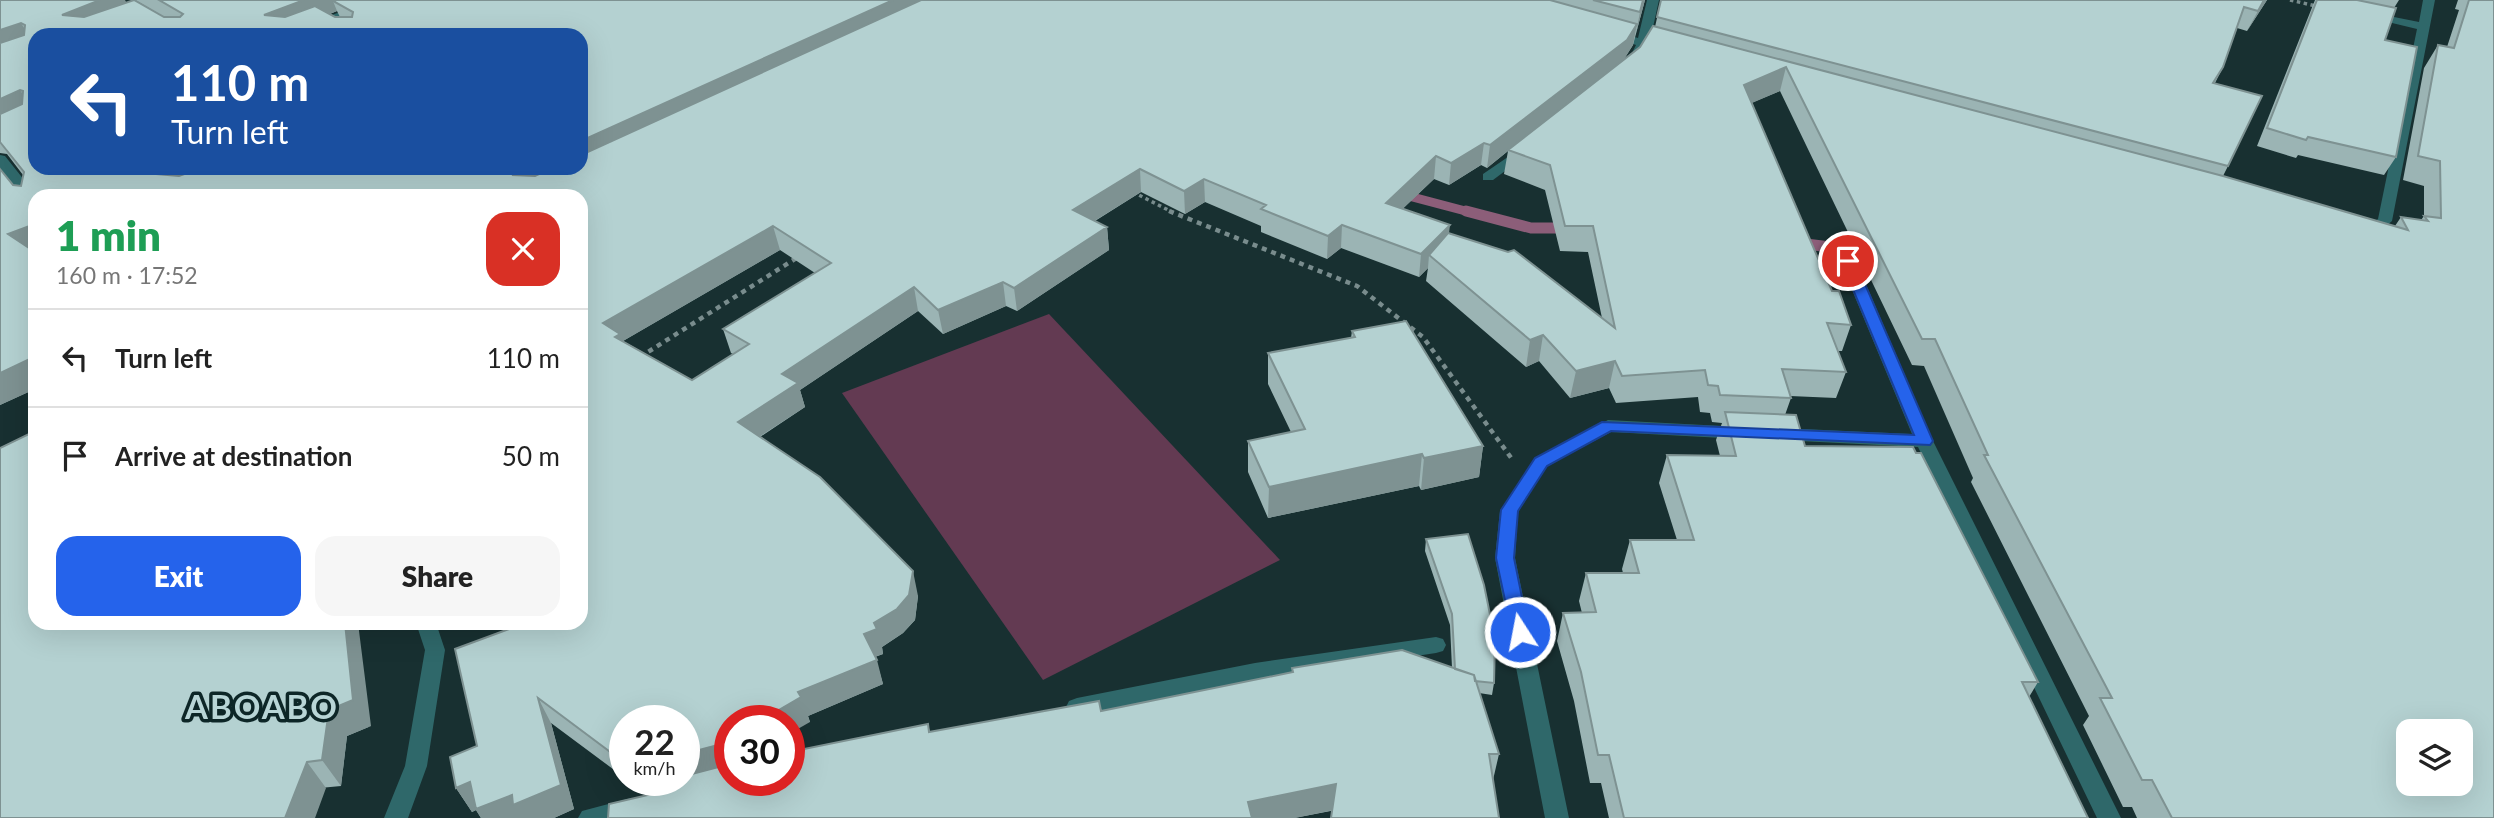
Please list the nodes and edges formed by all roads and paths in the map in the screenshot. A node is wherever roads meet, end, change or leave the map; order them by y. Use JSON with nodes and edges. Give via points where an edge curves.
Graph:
{"nodes":[{"id":1,"x":384,"y":0,"type":"edge"},
{"id":2,"x":1653,"y":0,"type":"edge"},
{"id":3,"x":2290,"y":0,"type":"edge"},
{"id":4,"x":2429,"y":0,"type":"edge"},
{"id":5,"x":2341,"y":11,"type":"joint"},
{"id":6,"x":326,"y":20,"type":"junction"},
{"id":7,"x":2424,"y":27,"type":"junction"},
{"id":8,"x":303,"y":28,"type":"edge"},
{"id":9,"x":341,"y":28,"type":"edge"},
{"id":10,"x":1592,"y":29,"type":"edge"},
{"id":11,"x":1643,"y":43,"type":"junction"},
{"id":12,"x":1682,"y":54,"type":"edge"},
{"id":13,"x":1630,"y":65,"type":"edge"},
{"id":14,"x":1536,"y":141,"type":"edge"},
{"id":15,"x":0,"y":159,"type":"edge"},
{"id":16,"x":1488,"y":177,"type":"dead end"},
{"id":17,"x":1129,"y":190,"type":"edge"},
{"id":18,"x":28,"y":194,"type":"edge"},
{"id":19,"x":2342,"y":231,"type":"edge"},
{"id":20,"x":805,"y":254,"type":"edge"},
{"id":21,"x":1848,"y":261,"type":"dead end"},
{"id":22,"x":639,"y":357,"type":"edge"},
{"id":23,"x":1924,"y":441,"type":"junction"},
{"id":24,"x":1529,"y":481,"type":"junction"},
{"id":25,"x":428,"y":630,"type":"edge"},
{"id":26,"x":1436,"y":645,"type":"dead end"},
{"id":27,"x":1054,"y":712,"type":"edge"},
{"id":28,"x":656,"y":801,"type":"edge"},
{"id":29,"x":396,"y":818,"type":"edge"},
{"id":30,"x":590,"y":818,"type":"edge"},
{"id":31,"x":1557,"y":818,"type":"edge"},
{"id":32,"x":2109,"y":818,"type":"edge"}],
"edges":[{"from":1,"to":6,"type":"street"},
{"from":2,"to":11,"type":"street"},
{"from":3,"to":5,"type":"path"},
{"from":4,"to":7,"type":"street"},
{"from":5,"to":7,"type":"street"},
{"from":6,"to":8,"type":"street"},
{"from":6,"to":9,"type":"street"},
{"from":7,"to":19,"type":"street","via":[[2385,221],[2373,230]]},
{"from":10,"to":11,"type":"street"},
{"from":11,"to":12,"type":"street"},
{"from":11,"to":13,"type":"street"},
{"from":14,"to":16,"type":"street"},
{"from":15,"to":18,"type":"street"},
{"from":17,"to":24,"type":"path","via":[[1162,208],[1357,286],[1423,337]]},
{"from":20,"to":22,"type":"path"},
{"from":21,"to":23,"type":"street"},
{"from":23,"to":24,"type":"street","via":[[1608,426],[1541,462]]},
{"from":23,"to":32,"type":"street"},
{"from":24,"to":31,"type":"street","via":[[1509,510],[1505,558]]},
{"from":25,"to":29,"type":"street","via":[[435,650],[416,766]]},
{"from":26,"to":27,"type":"street","via":[[1199,681]]},
{"from":28,"to":30,"type":"street"}]}
